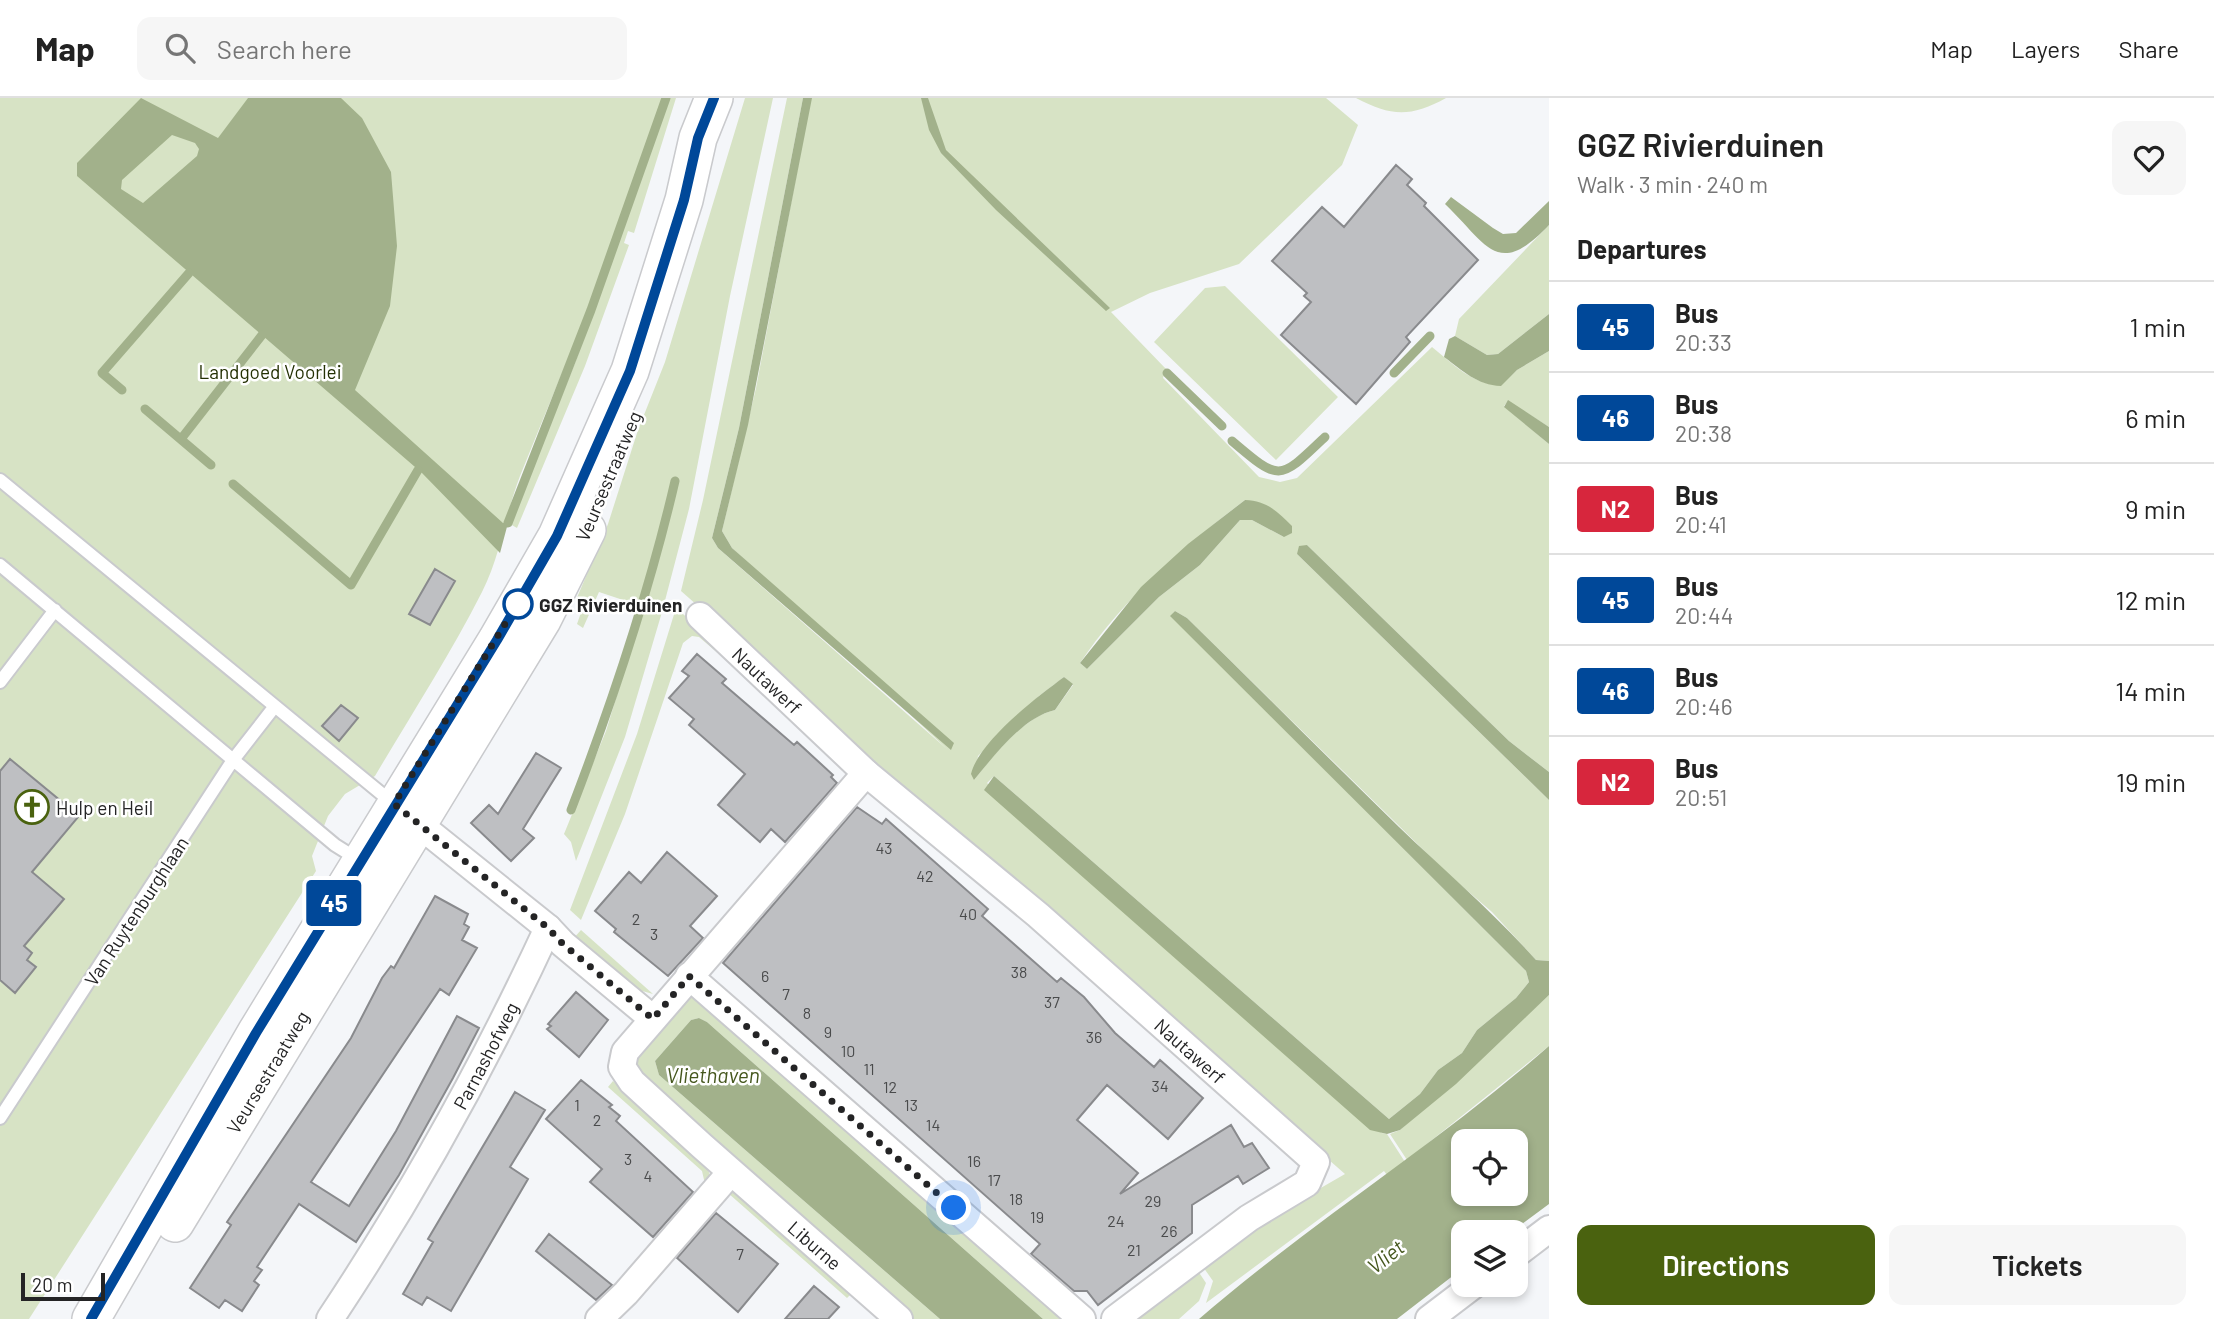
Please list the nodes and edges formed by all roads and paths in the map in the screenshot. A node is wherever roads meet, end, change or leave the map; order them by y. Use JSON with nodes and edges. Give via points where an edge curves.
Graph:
{"nodes":[{"id":1,"x":714,"y":98,"type":"edge"},
{"id":2,"x":734,"y":98,"type":"edge"},
{"id":3,"x":0,"y":480,"type":"edge"},
{"id":4,"x":0,"y":565,"type":"edge"},
{"id":5,"x":55,"y":610,"type":"junction"},
{"id":6,"x":700,"y":616,"type":"dead end"},
{"id":7,"x":0,"y":682,"type":"edge"},
{"id":8,"x":275,"y":706,"type":"junction"},
{"id":9,"x":233,"y":760,"type":"junction"},
{"id":10,"x":866,"y":773,"type":"junction"},
{"id":11,"x":407,"y":815,"type":"junction"},
{"id":12,"x":361,"y":861,"type":"junction"},
{"id":13,"x":548,"y":928,"type":"junction"},
{"id":14,"x":689,"y":976,"type":"junction"},
{"id":15,"x":653,"y":1019,"type":"junction"},
{"id":16,"x":0,"y":1118,"type":"edge"},
{"id":17,"x":731,"y":1172,"type":"junction"},
{"id":18,"x":1549,"y":1229,"type":"edge"},
{"id":19,"x":1528,"y":1245,"type":"edge"},
{"id":20,"x":1458,"y":1297,"type":"edge"},
{"id":21,"x":91,"y":1319,"type":"edge"},
{"id":22,"x":116,"y":1319,"type":"edge"},
{"id":23,"x":330,"y":1319,"type":"edge"},
{"id":24,"x":599,"y":1319,"type":"edge"},
{"id":25,"x":899,"y":1319,"type":"edge"},
{"id":26,"x":1082,"y":1319,"type":"edge"},
{"id":27,"x":1115,"y":1319,"type":"edge"},
{"id":28,"x":1429,"y":1319,"type":"edge"}],
"edges":[{"from":1,"to":11,"type":"main road","name":"Veursestraatweg","via":[[698,138],[684,200],[630,371],[557,536],[497,640]]},
{"from":2,"to":11,"type":"main road","name":"Veursestraatweg","via":[[653,365],[591,521],[542,620]]},
{"from":3,"to":8,"type":"lane"},
{"from":4,"to":5,"type":"lane"},
{"from":5,"to":7,"type":"lane"},
{"from":5,"to":9,"type":"lane"},
{"from":6,"to":10,"type":"street","name":"Nautawerf"},
{"from":8,"to":9,"type":"lane","name":"Van Ruytenburghlaan"},
{"from":8,"to":11,"type":"lane"},
{"from":9,"to":12,"type":"lane","via":[[335,845]]},
{"from":9,"to":16,"type":"lane","name":"Van Ruytenburghlaan"},
{"from":10,"to":14,"type":"street","via":[[780,872],[766,901]]},
{"from":10,"to":27,"type":"street","name":"Nautawerf","via":[[1038,915],[1316,1162],[1307,1183],[1249,1218]]},
{"from":11,"to":12,"type":"main road","name":"Veursestraatweg"},
{"from":11,"to":13,"type":"street"},
{"from":11,"to":22,"type":"main road","name":"Veursestraatweg"},
{"from":12,"to":21,"type":"main road","name":"Veursestraatweg"},
{"from":13,"to":15,"type":"street"},
{"from":13,"to":23,"type":"street","name":"Parnashofweg","via":[[471,1085]]},
{"from":14,"to":15,"type":"street"},
{"from":14,"to":26,"type":"street"},
{"from":15,"to":17,"type":"street","name":"Liburne","via":[[625,1052],[622,1067],[632,1082]]},
{"from":17,"to":24,"type":"street"},
{"from":17,"to":25,"type":"street","name":"Liburne"},
{"from":18,"to":19,"type":"street"},
{"from":20,"to":28,"type":"street"}]}
